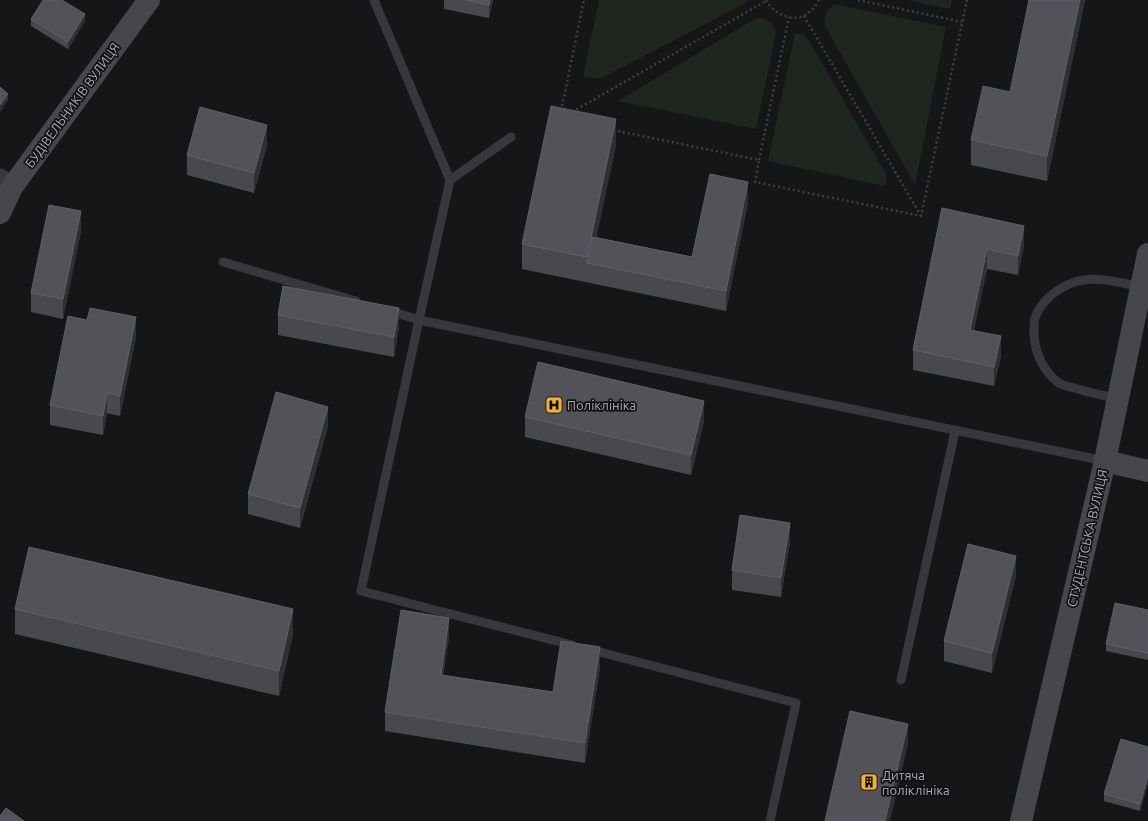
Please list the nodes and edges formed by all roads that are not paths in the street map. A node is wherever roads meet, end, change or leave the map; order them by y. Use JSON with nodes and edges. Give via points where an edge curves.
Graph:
{"nodes":[{"id":1,"x":149,"y":0,"type":"edge"},
{"id":2,"x":374,"y":0,"type":"edge"},
{"id":3,"x":511,"y":137,"type":"dead end"},
{"id":4,"x":450,"y":180,"type":"junction"},
{"id":5,"x":6,"y":183,"type":"edge"},
{"id":6,"x":0,"y":213,"type":"edge"},
{"id":7,"x":1148,"y":254,"type":"edge"},
{"id":8,"x":223,"y":262,"type":"dead end"},
{"id":9,"x":1141,"y":287,"type":"junction"},
{"id":10,"x":366,"y":304,"type":"edge"},
{"id":11,"x":381,"y":308,"type":"edge"},
{"id":12,"x":419,"y":320,"type":"junction"},
{"id":13,"x":1118,"y":399,"type":"junction"},
{"id":14,"x":955,"y":431,"type":"junction"},
{"id":15,"x":1105,"y":462,"type":"junction"},
{"id":16,"x":1148,"y":471,"type":"edge"},
{"id":17,"x":901,"y":680,"type":"dead end"},
{"id":18,"x":770,"y":821,"type":"edge"},
{"id":19,"x":1022,"y":821,"type":"edge"}],
"edges":[{"from":1,"to":5,"type":"street","name":"БУДІВЕЛЬНИКІВ ВУЛИЦЯ"},
{"from":2,"to":4,"type":"lane"},
{"from":3,"to":4,"type":"lane"},
{"from":4,"to":12,"type":"lane"},
{"from":5,"to":6,"type":"street","name":"БУДІВЕЛЬНИКІВ ВУЛИЦЯ"},
{"from":7,"to":9,"type":"street","name":"СТУДЕНТСЬКА ВУЛИЦЯ"},
{"from":8,"to":10,"type":"lane"},
{"from":9,"to":13,"type":"street","name":"СТУДЕНТСЬКА ВУЛИЦЯ"},
{"from":9,"to":13,"type":"lane","via":[[1093,279],[1077,282],[1058,290],[1044,302],[1034,318],[1036,348],[1049,374],[1060,384]]},
{"from":11,"to":12,"type":"lane"},
{"from":12,"to":14,"type":"lane"},
{"from":12,"to":18,"type":"lane","via":[[361,591],[796,702]]},
{"from":13,"to":15,"type":"street","name":"СТУДЕНТСЬКА ВУЛИЦЯ"},
{"from":14,"to":15,"type":"lane"},
{"from":14,"to":17,"type":"lane"},
{"from":15,"to":16,"type":"street"},
{"from":15,"to":19,"type":"street","name":"СТУДЕНТСЬКА ВУЛИЦЯ"}]}
